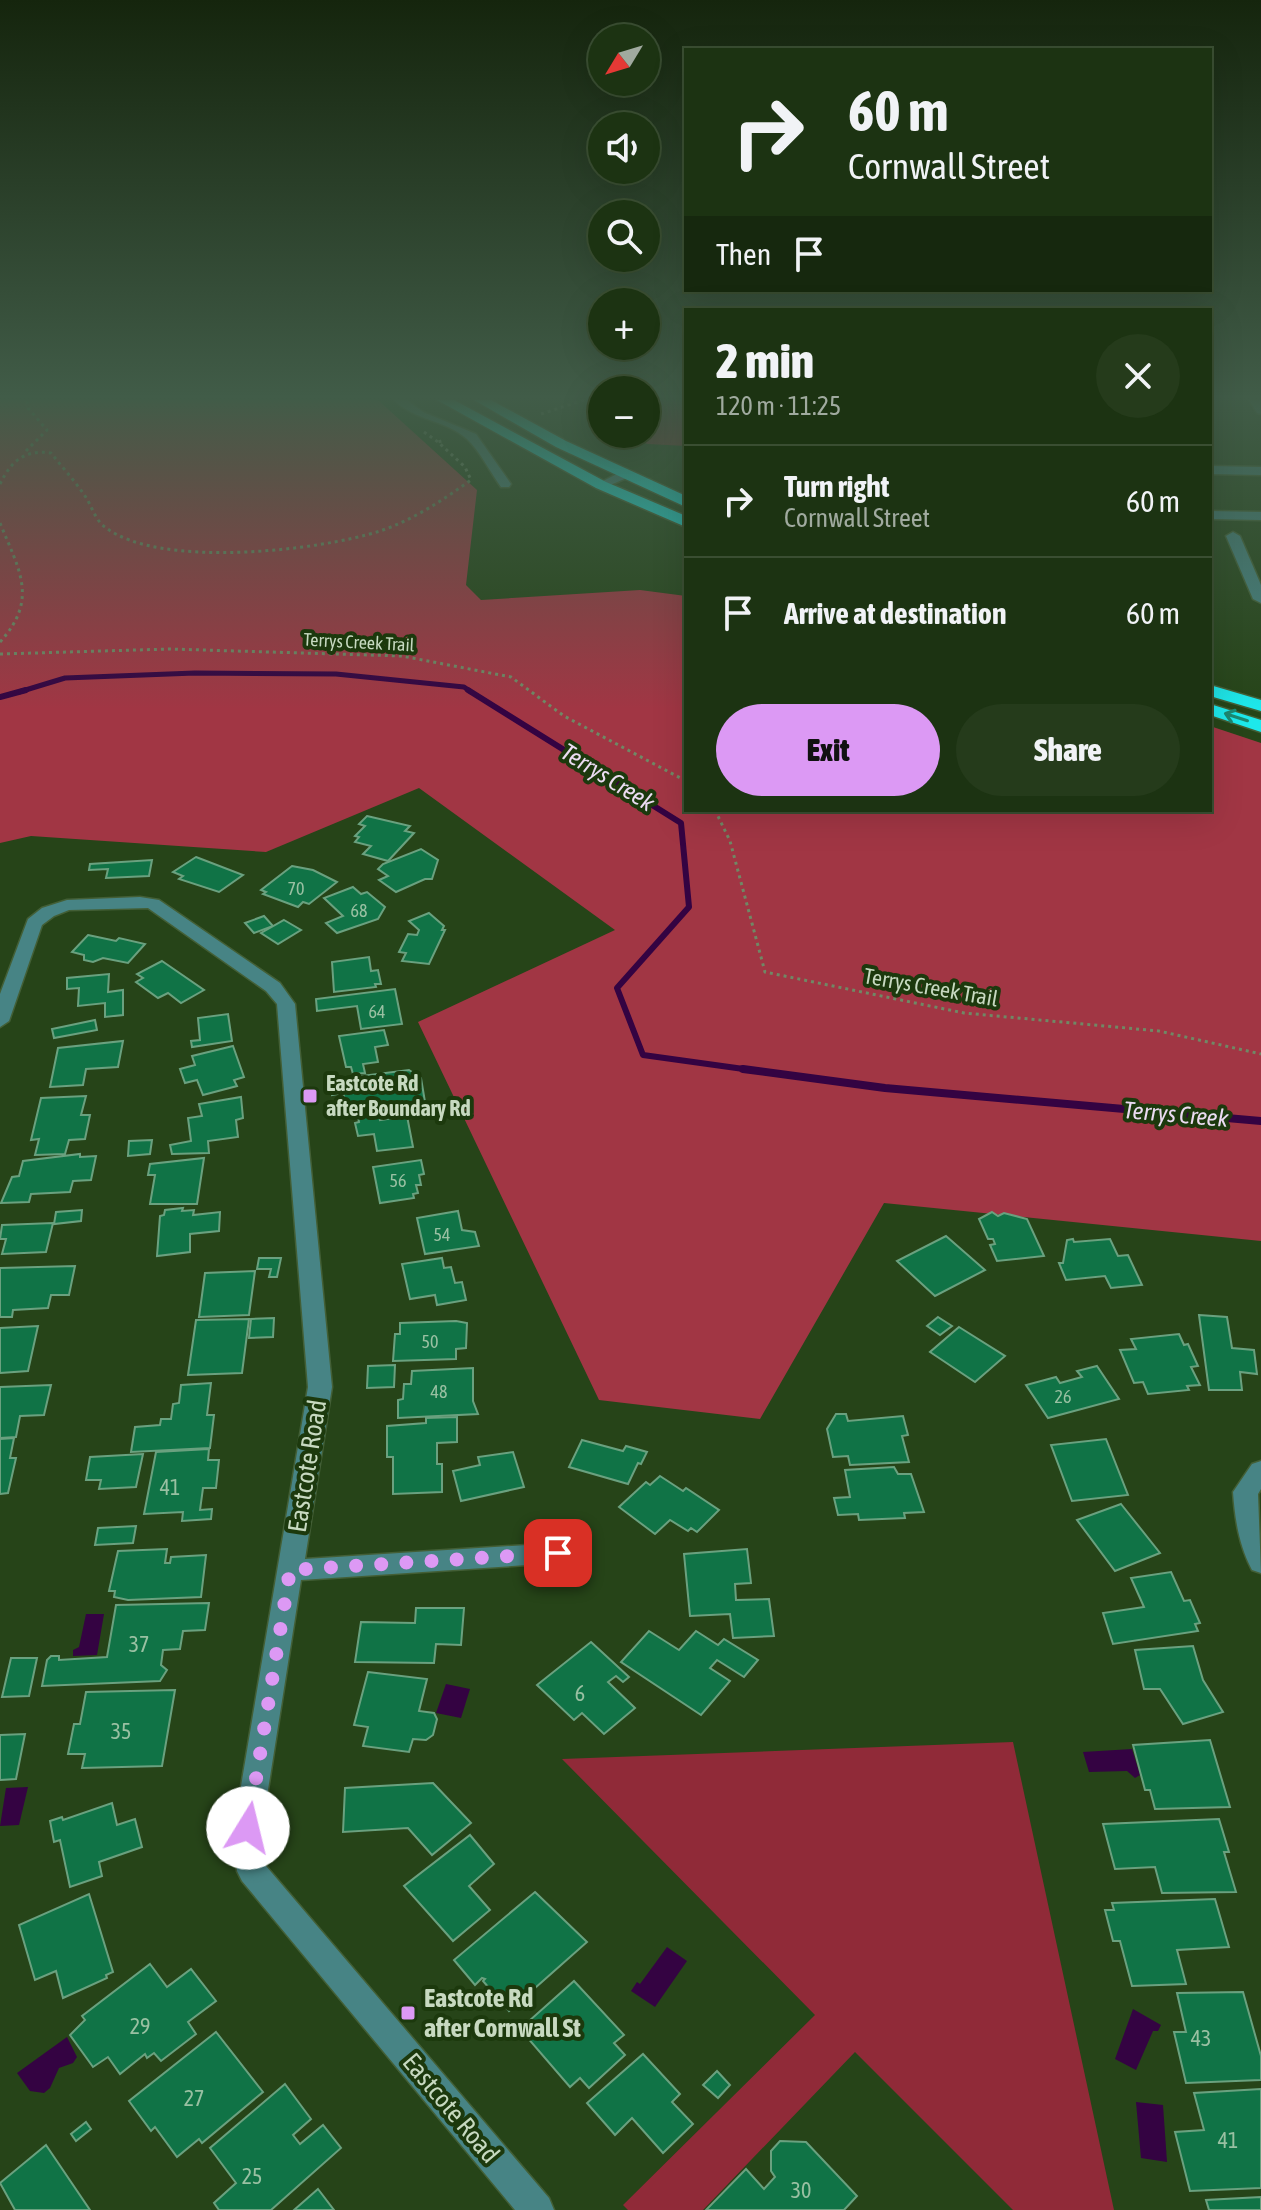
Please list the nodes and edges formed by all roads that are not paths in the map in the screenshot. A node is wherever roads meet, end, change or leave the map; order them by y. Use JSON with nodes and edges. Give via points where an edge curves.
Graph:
{"nodes":[{"id":1,"x":643,"y":503,"type":"edge"},
{"id":2,"x":1212,"y":515,"type":"edge"},
{"id":3,"x":1261,"y":516,"type":"edge"},
{"id":4,"x":684,"y":521,"type":"edge"},
{"id":5,"x":1233,"y":536,"type":"dead end"},
{"id":6,"x":1254,"y":570,"type":"edge"},
{"id":7,"x":1260,"y":599,"type":"edge"},
{"id":8,"x":1212,"y":691,"type":"edge"},
{"id":9,"x":1261,"y":706,"type":"edge"},
{"id":10,"x":1212,"y":710,"type":"edge"},
{"id":11,"x":1261,"y":726,"type":"edge"},
{"id":12,"x":5,"y":990,"type":"edge"},
{"id":13,"x":0,"y":1021,"type":"edge"},
{"id":14,"x":1261,"y":1471,"type":"edge"},
{"id":15,"x":558,"y":1553,"type":"dead end"},
{"id":16,"x":1261,"y":1563,"type":"edge"},
{"id":17,"x":290,"y":1570,"type":"junction"},
{"id":18,"x":537,"y":2210,"type":"edge"}],
"edges":[{"from":1,"to":4,"type":"highway"},
{"from":2,"to":3,"type":"street"},
{"from":5,"to":6,"type":"street"},
{"from":6,"to":7,"type":"street"},
{"from":8,"to":9,"type":"highway"},
{"from":11,"to":10,"type":"highway","one_way":true},
{"from":12,"to":13,"type":"street"},
{"from":12,"to":17,"type":"street","name":"Eastcote Road","via":[[34,923],[48,912],[67,905],[140,902],[153,904],[273,987],[286,1004],[320,1387]]},
{"from":14,"to":16,"type":"street","via":[[1245,1492],[1248,1526]]},
{"from":15,"to":17,"type":"street"},
{"from":17,"to":18,"type":"street","name":"Eastcote Road","via":[[248,1828],[252,1871]]}]}
